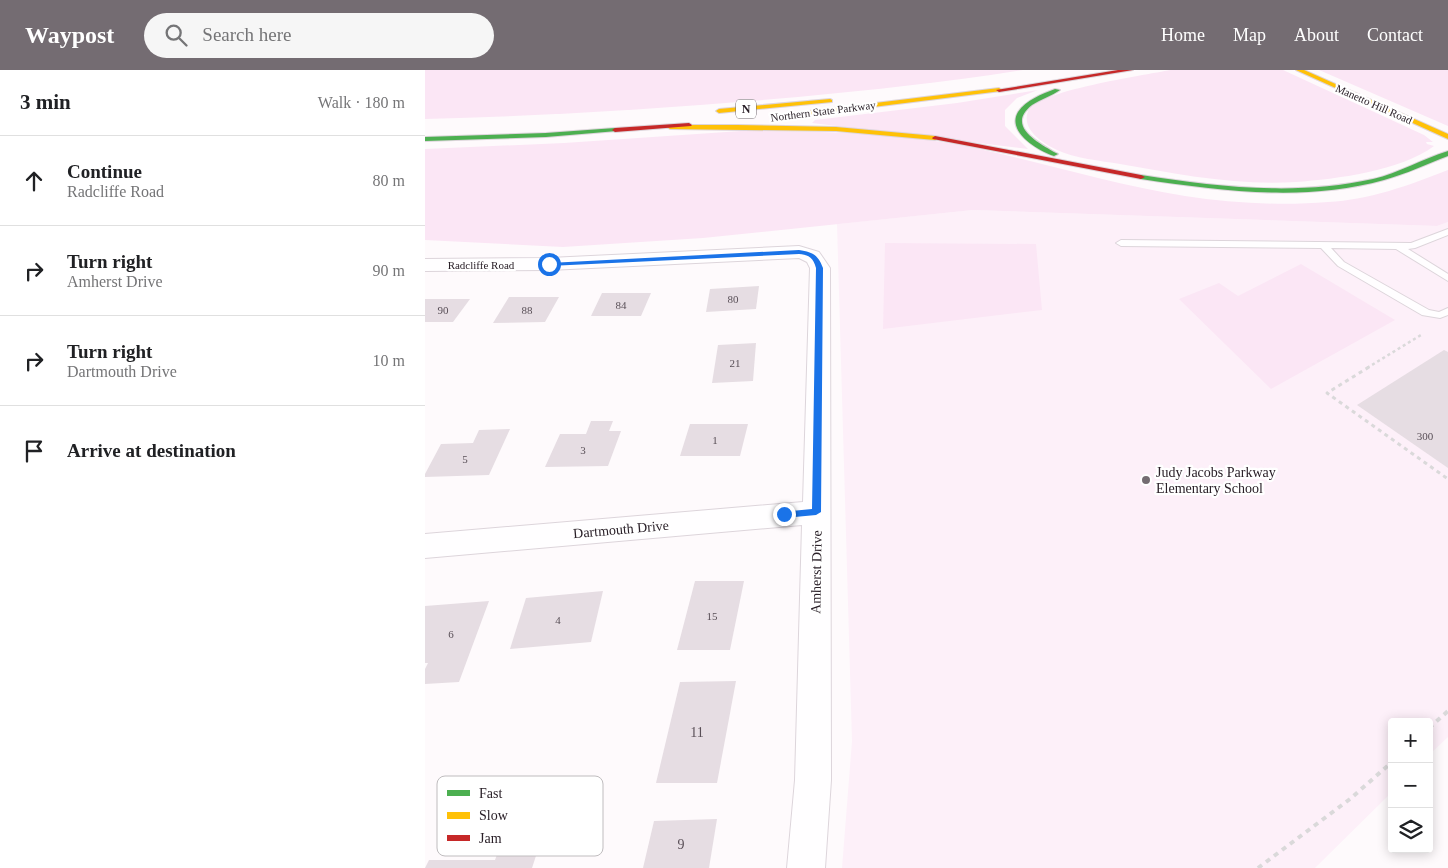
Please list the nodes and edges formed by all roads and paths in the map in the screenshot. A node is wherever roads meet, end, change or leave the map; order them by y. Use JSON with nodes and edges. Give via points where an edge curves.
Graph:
{"nodes":[{"id":1,"x":1065,"y":70,"type":"edge"},
{"id":2,"x":1130,"y":70,"type":"edge"},
{"id":3,"x":1299,"y":70,"type":"edge"},
{"id":4,"x":1115,"y":73,"type":"junction"},
{"id":5,"x":711,"y":112,"type":"dead end"},
{"id":6,"x":692,"y":113,"type":"dead end"},
{"id":7,"x":674,"y":114,"type":"dead end"},
{"id":8,"x":670,"y":127,"type":"junction"},
{"id":9,"x":1448,"y":137,"type":"edge"},
{"id":10,"x":425,"y":139,"type":"edge"},
{"id":11,"x":1448,"y":153,"type":"edge"},
{"id":12,"x":1086,"y":166,"type":"junction"},
{"id":13,"x":1448,"y":232,"type":"edge"},
{"id":14,"x":1121,"y":243,"type":"dead end"},
{"id":15,"x":1324,"y":246,"type":"junction"},
{"id":16,"x":1399,"y":247,"type":"junction"},
{"id":17,"x":425,"y":265,"type":"edge"},
{"id":18,"x":819,"y":276,"type":"joint"},
{"id":19,"x":1448,"y":278,"type":"edge"},
{"id":20,"x":1448,"y":311,"type":"edge"},
{"id":21,"x":1421,"y":335,"type":"dead end"},
{"id":22,"x":1448,"y":480,"type":"edge"},
{"id":23,"x":816,"y":512,"type":"junction"},
{"id":24,"x":425,"y":546,"type":"edge"},
{"id":25,"x":1448,"y":711,"type":"edge"},
{"id":26,"x":1433,"y":724,"type":"edge"},
{"id":27,"x":1391,"y":763,"type":"edge"},
{"id":28,"x":806,"y":868,"type":"edge"},
{"id":29,"x":1258,"y":868,"type":"edge"}],
"edges":[{"from":1,"to":5,"type":"main road","name":"Northern State Parkway","number":"N","via":[[860,98]]},
{"from":2,"to":4,"type":"main road","name":"Northern State Parkway","number":"N"},
{"from":3,"to":9,"type":"main road","name":"Manetto Hill Road"},
{"from":4,"to":8,"type":"main road","name":"Northern State Parkway","number":"N","via":[[976,93]]},
{"from":4,"to":12,"type":"main road","via":[[1045,94],[1018,112],[1019,128],[1035,145]]},
{"from":6,"to":7,"type":"main road"},
{"from":8,"to":10,"type":"main road","name":"Northern State Parkway","number":"N"},
{"from":8,"to":12,"type":"main road","via":[[816,127],[895,132]]},
{"from":11,"to":12,"type":"main road","via":[[1365,183],[1291,191],[1210,189]]},
{"from":13,"to":16,"type":"lane","via":[[1412,246]]},
{"from":14,"to":15,"type":"lane"},
{"from":15,"to":16,"type":"lane"},
{"from":15,"to":20,"type":"lane","via":[[1341,264],[1426,314],[1440,315]]},
{"from":16,"to":19,"type":"lane"},
{"from":17,"to":18,"type":"street","name":"Radcliffe Road","via":[[549,264],[799,252],[816,258]]},
{"from":18,"to":23,"type":"street","name":"Amherst Drive"},
{"from":21,"to":22,"type":"path","via":[[1327,392]]},
{"from":23,"to":24,"type":"street","name":"Dartmouth Drive"},
{"from":23,"to":28,"type":"street","name":"Amherst Drive","via":[[813,780]]},
{"from":25,"to":26,"type":"path"},
{"from":27,"to":29,"type":"path","via":[[1350,799]]}]}
